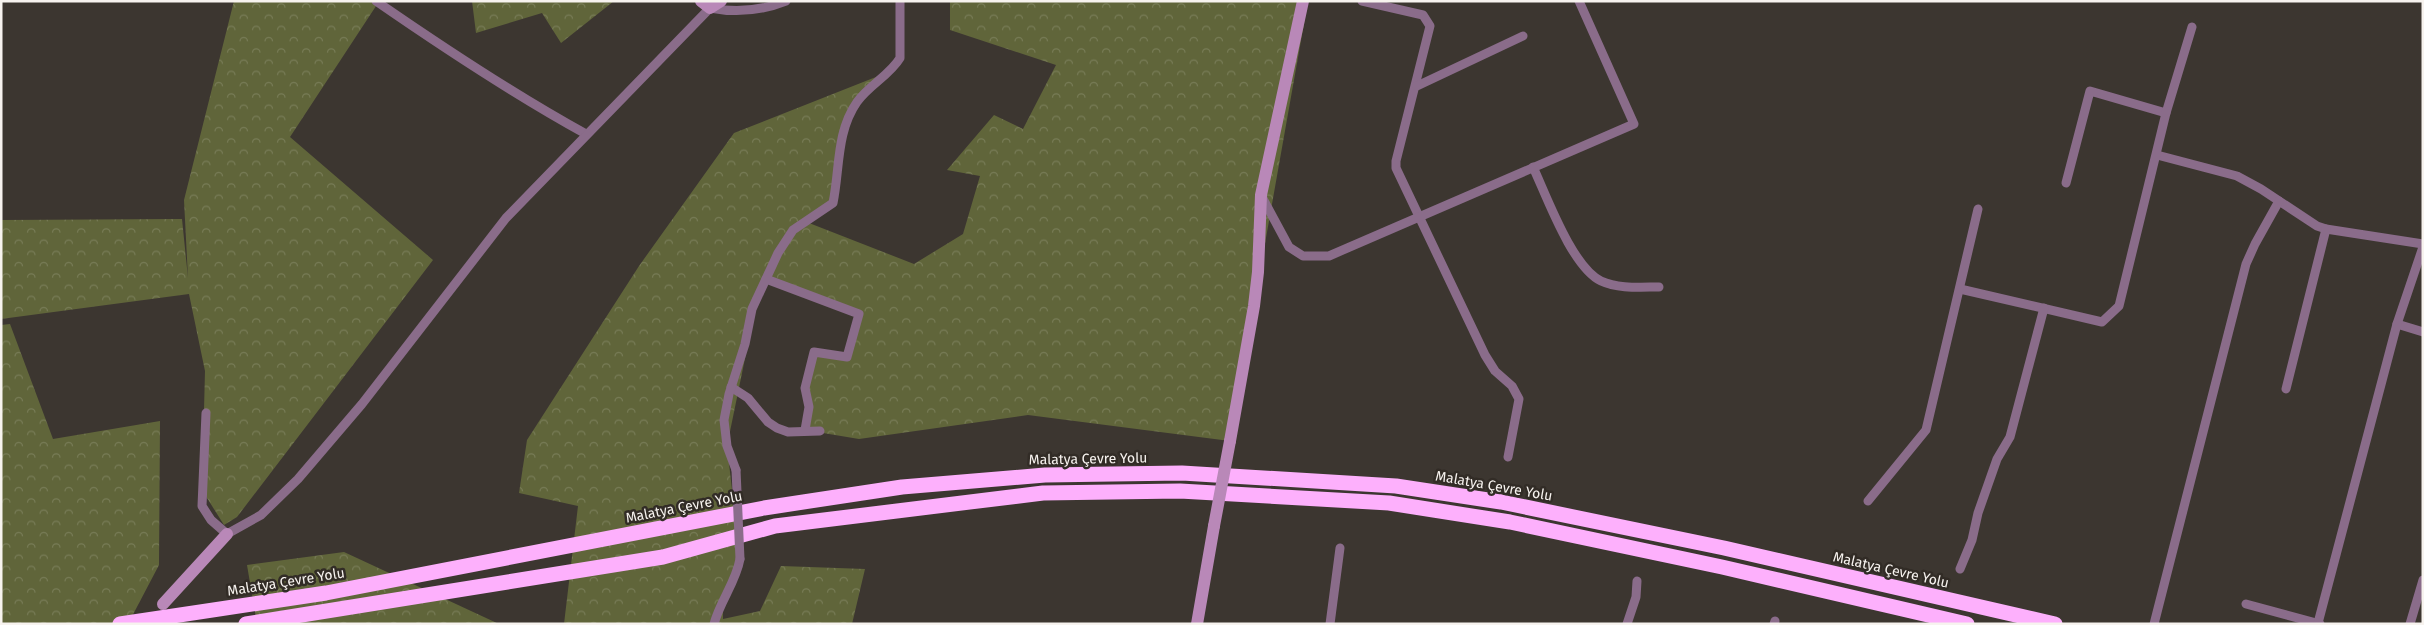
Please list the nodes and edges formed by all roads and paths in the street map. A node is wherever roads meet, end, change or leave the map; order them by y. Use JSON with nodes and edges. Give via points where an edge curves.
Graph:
{"nodes":[{"id":1,"x":376,"y":1,"type":"edge"},
{"id":2,"x":786,"y":1,"type":"edge"},
{"id":3,"x":900,"y":1,"type":"edge"},
{"id":4,"x":1303,"y":1,"type":"edge"},
{"id":5,"x":1362,"y":1,"type":"edge"},
{"id":6,"x":1579,"y":1,"type":"edge"},
{"id":7,"x":711,"y":3,"type":"edge"},
{"id":8,"x":2192,"y":27,"type":"dead end"},
{"id":9,"x":1523,"y":36,"type":"dead end"},
{"id":10,"x":1417,"y":86,"type":"junction"},
{"id":11,"x":2166,"y":113,"type":"junction"},
{"id":12,"x":586,"y":134,"type":"junction"},
{"id":13,"x":2156,"y":155,"type":"junction"},
{"id":14,"x":1533,"y":167,"type":"junction"},
{"id":15,"x":2066,"y":183,"type":"dead end"},
{"id":16,"x":1261,"y":195,"type":"junction"},
{"id":17,"x":2279,"y":201,"type":"junction"},
{"id":18,"x":1978,"y":209,"type":"dead end"},
{"id":19,"x":1418,"y":218,"type":"junction"},
{"id":20,"x":2326,"y":229,"type":"junction"},
{"id":21,"x":2423,"y":245,"type":"edge"},
{"id":22,"x":766,"y":280,"type":"junction"},
{"id":23,"x":1658,"y":287,"type":"dead end"},
{"id":24,"x":1960,"y":289,"type":"junction"},
{"id":25,"x":2044,"y":308,"type":"junction"},
{"id":26,"x":2397,"y":324,"type":"junction"},
{"id":27,"x":2423,"y":332,"type":"edge"},
{"id":28,"x":731,"y":387,"type":"junction"},
{"id":29,"x":2286,"y":389,"type":"dead end"},
{"id":30,"x":206,"y":414,"type":"dead end"},
{"id":31,"x":805,"y":430,"type":"junction"},
{"id":32,"x":820,"y":431,"type":"dead end"},
{"id":33,"x":1508,"y":458,"type":"dead end"},
{"id":34,"x":1868,"y":501,"type":"dead end"},
{"id":35,"x":226,"y":534,"type":"junction"},
{"id":36,"x":1340,"y":548,"type":"dead end"},
{"id":37,"x":1960,"y":569,"type":"dead end"},
{"id":38,"x":2423,"y":580,"type":"edge"},
{"id":39,"x":1637,"y":581,"type":"dead end"},
{"id":40,"x":163,"y":604,"type":"dead end"},
{"id":41,"x":2246,"y":604,"type":"dead end"},
{"id":42,"x":2155,"y":622,"type":"edge"},
{"id":43,"x":2319,"y":623,"type":"edge"},
{"id":44,"x":120,"y":624,"type":"edge"},
{"id":45,"x":246,"y":624,"type":"edge"},
{"id":46,"x":714,"y":624,"type":"edge"},
{"id":47,"x":1197,"y":624,"type":"edge"},
{"id":48,"x":1330,"y":624,"type":"edge"},
{"id":49,"x":1627,"y":624,"type":"edge"},
{"id":50,"x":1967,"y":624,"type":"edge"},
{"id":51,"x":2055,"y":624,"type":"edge"},
{"id":52,"x":2410,"y":624,"type":"edge"}],
"edges":[{"from":1,"to":12,"type":"street","via":[[531,104]]},
{"from":2,"to":7,"type":"street","via":[[729,12]]},
{"from":3,"to":22,"type":"street","via":[[900,58],[868,88],[846,124],[836,165],[833,203],[793,230]]},
{"from":4,"to":16,"type":"street"},
{"from":5,"to":10,"type":"street","via":[[1423,15],[1428,20],[1430,26]]},
{"from":6,"to":14,"type":"street","via":[[1634,124]]},
{"from":7,"to":12,"type":"street"},
{"from":8,"to":11,"type":"street"},
{"from":9,"to":10,"type":"street"},
{"from":10,"to":19,"type":"street","via":[[1396,168]]},
{"from":11,"to":13,"type":"street"},
{"from":11,"to":15,"type":"street","via":[[2090,91]]},
{"from":12,"to":35,"type":"street","via":[[506,218],[362,404],[298,479],[261,515]]},
{"from":13,"to":17,"type":"street","via":[[2237,176]]},
{"from":13,"to":25,"type":"street","via":[[2119,306],[2102,322]]},
{"from":14,"to":19,"type":"street"},
{"from":14,"to":23,"type":"street","via":[[1575,256],[1585,269],[1602,282]]},
{"from":16,"to":19,"type":"street","via":[[1289,247],[1303,256],[1329,256]]},
{"from":16,"to":47,"type":"street","bridge":true,"via":[[1254,306]]},
{"from":17,"to":20,"type":"street"},
{"from":17,"to":42,"type":"street","via":[[2246,264]]},
{"from":18,"to":24,"type":"street"},
{"from":19,"to":33,"type":"street","via":[[1494,371],[1512,386],[1519,400]]},
{"from":20,"to":21,"type":"street"},
{"from":20,"to":29,"type":"street"},
{"from":21,"to":26,"type":"street"},
{"from":22,"to":28,"type":"street","via":[[752,309]]},
{"from":22,"to":31,"type":"street","via":[[859,314],[847,357],[814,352],[805,388],[809,407]]},
{"from":24,"to":25,"type":"street"},
{"from":24,"to":34,"type":"street","via":[[1926,430]]},
{"from":25,"to":37,"type":"street","via":[[2010,437],[1998,458]]},
{"from":26,"to":27,"type":"street"},
{"from":26,"to":43,"type":"street"},
{"from":28,"to":31,"type":"street","via":[[748,398],[777,428],[788,432]]},
{"from":28,"to":46,"type":"street","bridge":true,"via":[[724,420],[727,446],[736,470],[740,559],[738,572]]},
{"from":30,"to":35,"type":"street","via":[[202,506]]},
{"from":31,"to":32,"type":"street"},
{"from":35,"to":40,"type":"street"},
{"from":36,"to":48,"type":"street"},
{"from":38,"to":52,"type":"street"},
{"from":39,"to":49,"type":"street","via":[[1636,597]]},
{"from":41,"to":43,"type":"street"},
{"from":44,"to":51,"type":"highway","name":"Malatya Çevre Yolu","via":[[326,593],[764,508],[902,487],[1046,475],[1182,473],[1396,486],[1502,502],[1724,548]]},
{"from":45,"to":50,"type":"highway","via":[[663,557],[775,526],[1043,493],[1180,491],[1389,502],[1510,522]]}]}
